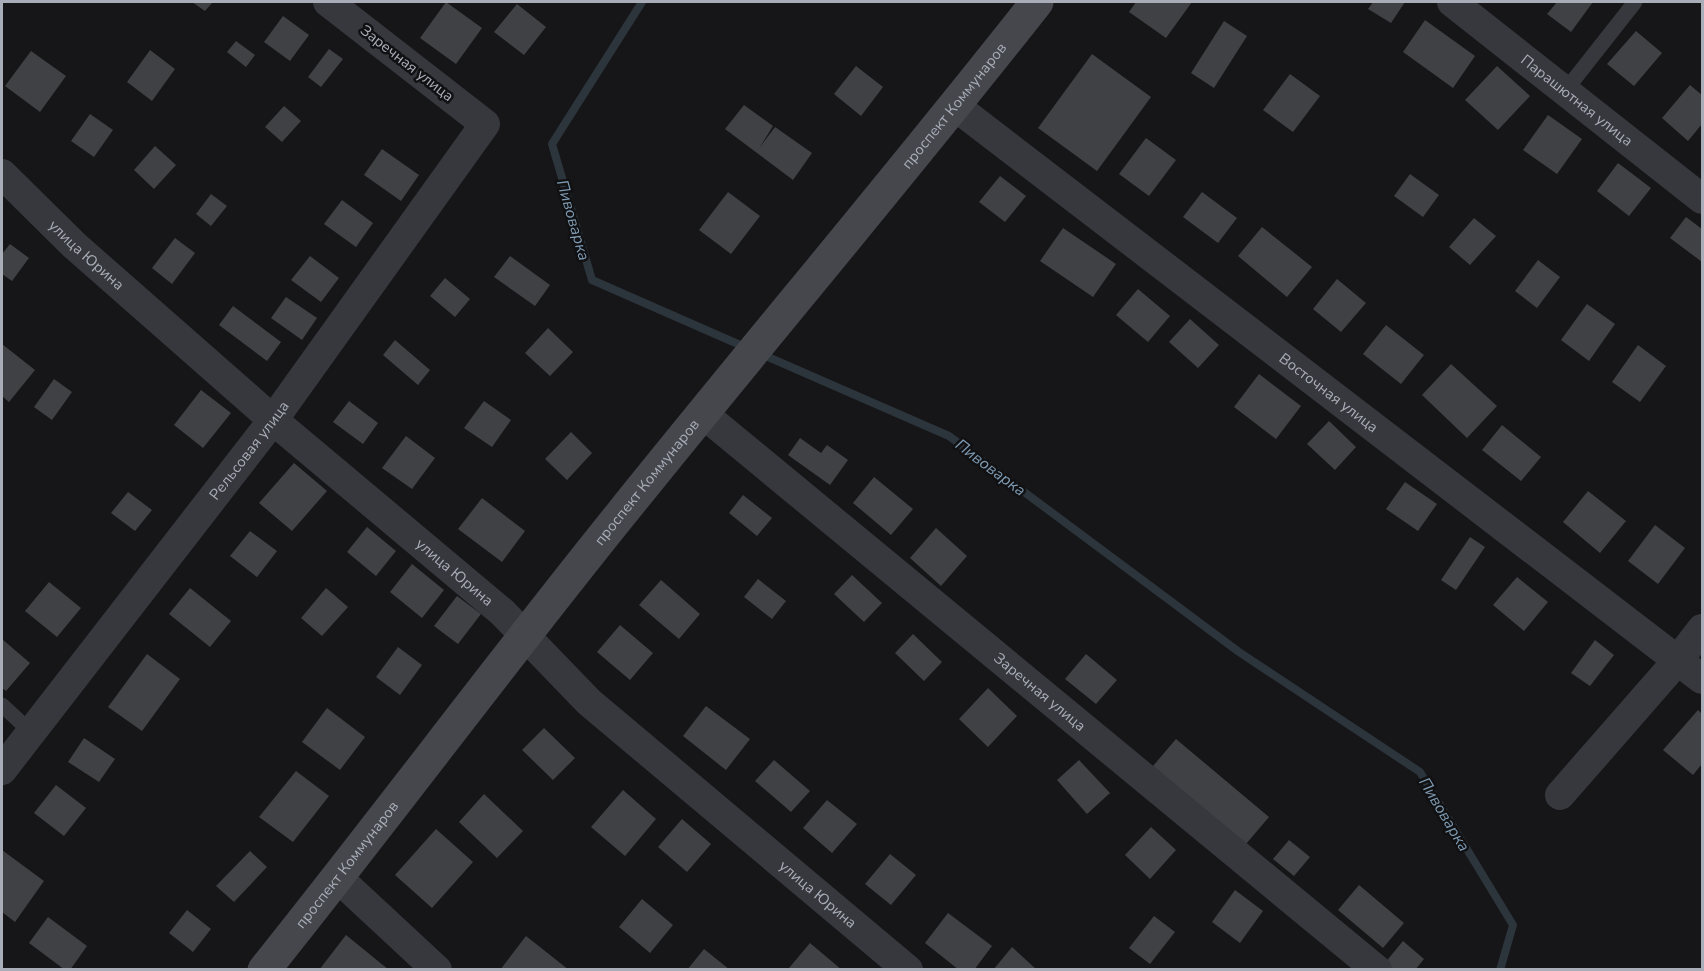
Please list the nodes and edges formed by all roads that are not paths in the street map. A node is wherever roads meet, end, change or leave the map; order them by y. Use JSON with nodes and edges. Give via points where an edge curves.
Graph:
{"nodes":[{"id":1,"x":328,"y":2,"type":"edge"},
{"id":2,"x":1037,"y":2,"type":"edge"},
{"id":3,"x":1452,"y":2,"type":"edge"},
{"id":4,"x":1635,"y":2,"type":"edge"},
{"id":5,"x":1565,"y":91,"type":"junction"},
{"id":6,"x":955,"y":106,"type":"junction"},
{"id":7,"x":485,"y":124,"type":"joint"},
{"id":8,"x":2,"y":174,"type":"edge"},
{"id":9,"x":1702,"y":199,"type":"edge"},
{"id":10,"x":712,"y":401,"type":"junction"},
{"id":11,"x":273,"y":420,"type":"junction"},
{"id":12,"x":1702,"y":628,"type":"edge"},
{"id":13,"x":525,"y":634,"type":"junction"},
{"id":14,"x":1678,"y":660,"type":"junction"},
{"id":15,"x":1702,"y":679,"type":"edge"},
{"id":16,"x":2,"y":705,"type":"edge"},
{"id":17,"x":31,"y":732,"type":"junction"},
{"id":18,"x":2,"y":771,"type":"edge"},
{"id":19,"x":1560,"y":795,"type":"dead end"},
{"id":20,"x":338,"y":878,"type":"junction"},
{"id":21,"x":264,"y":969,"type":"edge"},
{"id":22,"x":436,"y":969,"type":"edge"},
{"id":23,"x":908,"y":969,"type":"edge"},
{"id":24,"x":1377,"y":969,"type":"edge"}],
"edges":[{"from":1,"to":7,"type":"street","name":"Заречная улица"},
{"from":2,"to":6,"type":"street","name":"проспект Коммунаров"},
{"from":3,"to":5,"type":"street","name":"Парашютная улица"},
{"from":4,"to":5,"type":"lane"},
{"from":5,"to":9,"type":"street","name":"Парашютная улица"},
{"from":6,"to":10,"type":"street","name":"проспект Коммунаров"},
{"from":6,"to":14,"type":"street","name":"Восточная улица"},
{"from":7,"to":11,"type":"street","name":"Рельсовая улица"},
{"from":8,"to":11,"type":"street","name":"улица Юрина","via":[[74,245]]},
{"from":10,"to":13,"type":"street","name":"проспект Коммунаров"},
{"from":10,"to":24,"type":"street","name":"Заречная улица"},
{"from":11,"to":13,"type":"street","name":"улица Юрина"},
{"from":11,"to":17,"type":"street","name":"Рельсовая улица"},
{"from":12,"to":14,"type":"street"},
{"from":13,"to":20,"type":"street","name":"проспект Коммунаров"},
{"from":13,"to":23,"type":"street","name":"улица Юрина","via":[[589,702]]},
{"from":14,"to":15,"type":"street","name":"Восточная улица"},
{"from":14,"to":19,"type":"street"},
{"from":16,"to":17,"type":"lane"},
{"from":17,"to":18,"type":"street","name":"Рельсовая улица"},
{"from":20,"to":21,"type":"street","name":"проспект Коммунаров"},
{"from":20,"to":22,"type":"street"}]}
